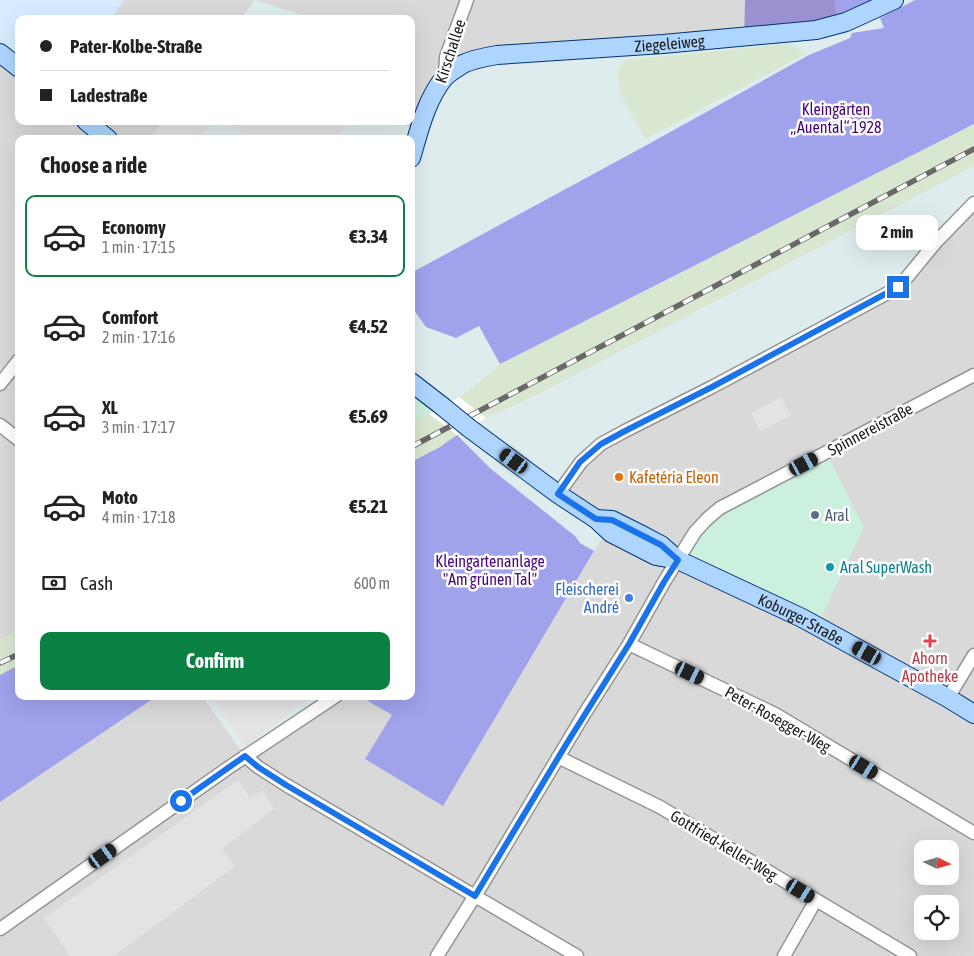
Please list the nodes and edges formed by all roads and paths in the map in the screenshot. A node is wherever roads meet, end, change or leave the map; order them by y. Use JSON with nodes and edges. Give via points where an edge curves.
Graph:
{"nodes":[{"id":1,"x":467,"y":0,"type":"edge"},
{"id":2,"x":894,"y":0,"type":"edge"},
{"id":3,"x":0,"y":54,"type":"edge"},
{"id":4,"x":15,"y":65,"type":"edge"},
{"id":5,"x":445,"y":77,"type":"junction"},
{"id":6,"x":91,"y":125,"type":"edge"},
{"id":7,"x":103,"y":135,"type":"edge"},
{"id":8,"x":415,"y":146,"type":"edge"},
{"id":9,"x":974,"y":203,"type":"edge"},
{"id":10,"x":15,"y":364,"type":"edge"},
{"id":11,"x":974,"y":375,"type":"edge"},
{"id":12,"x":1,"y":380,"type":"edge"},
{"id":13,"x":415,"y":385,"type":"edge"},
{"id":14,"x":0,"y":425,"type":"edge"},
{"id":15,"x":15,"y":437,"type":"edge"},
{"id":16,"x":558,"y":494,"type":"junction"},
{"id":17,"x":678,"y":560,"type":"junction"},
{"id":18,"x":629,"y":644,"type":"junction"},
{"id":19,"x":974,"y":655,"type":"edge"},
{"id":20,"x":948,"y":698,"type":"junction"},
{"id":21,"x":330,"y":700,"type":"edge"},
{"id":22,"x":974,"y":714,"type":"edge"},
{"id":23,"x":245,"y":756,"type":"junction"},
{"id":24,"x":558,"y":757,"type":"junction"},
{"id":25,"x":974,"y":833,"type":"edge"},
{"id":26,"x":475,"y":896,"type":"junction"},
{"id":27,"x":816,"y":900,"type":"junction"},
{"id":28,"x":0,"y":930,"type":"edge"},
{"id":29,"x":437,"y":956,"type":"edge"},
{"id":30,"x":577,"y":956,"type":"edge"},
{"id":31,"x":784,"y":956,"type":"edge"},
{"id":32,"x":910,"y":956,"type":"edge"}],
"edges":[{"from":1,"to":5,"type":"street","name":"Kirschallee","via":[[446,57]]},
{"from":2,"to":5,"type":"main road","name":"Ziegeleiweg","via":[[846,22],[816,30],[497,55],[463,64]]},
{"from":3,"to":4,"type":"main road"},
{"from":5,"to":8,"type":"main road","name":"Kirschallee","via":[[426,112]]},
{"from":6,"to":7,"type":"main road"},
{"from":9,"to":16,"type":"street","via":[[898,287],[601,444],[580,462]]},
{"from":10,"to":12,"type":"street"},
{"from":11,"to":17,"type":"street","name":"Spinnereistraße","via":[[720,508],[695,532]]},
{"from":13,"to":16,"type":"main road","name":"Koburger Straße","bridge":true},
{"from":14,"to":15,"type":"street"},
{"from":16,"to":17,"type":"main road","name":"Koburger Straße","via":[[596,519],[612,520],[661,545]]},
{"from":17,"to":18,"type":"street","name":"Spinnereistraße"},
{"from":17,"to":20,"type":"main road","name":"Koburger Straße","via":[[802,618]]},
{"from":18,"to":24,"type":"street","name":"Spinnereistraße"},
{"from":18,"to":25,"type":"street","name":"Peter-Rosegger-Weg","via":[[775,714]]},
{"from":19,"to":20,"type":"street"},
{"from":20,"to":22,"type":"main road","name":"Koburger Straße"},
{"from":21,"to":23,"type":"street"},
{"from":23,"to":26,"type":"street","via":[[286,785]]},
{"from":23,"to":28,"type":"street"},
{"from":24,"to":26,"type":"street","name":"Spinnereistraße"},
{"from":24,"to":27,"type":"street","name":"Gottfried-Keller-Weg","via":[[660,807]]},
{"from":26,"to":29,"type":"street","name":"Spinnereistraße"},
{"from":26,"to":30,"type":"street"},
{"from":27,"to":31,"type":"street"},
{"from":27,"to":32,"type":"street","name":"Gottfried-Keller-Weg"}]}
